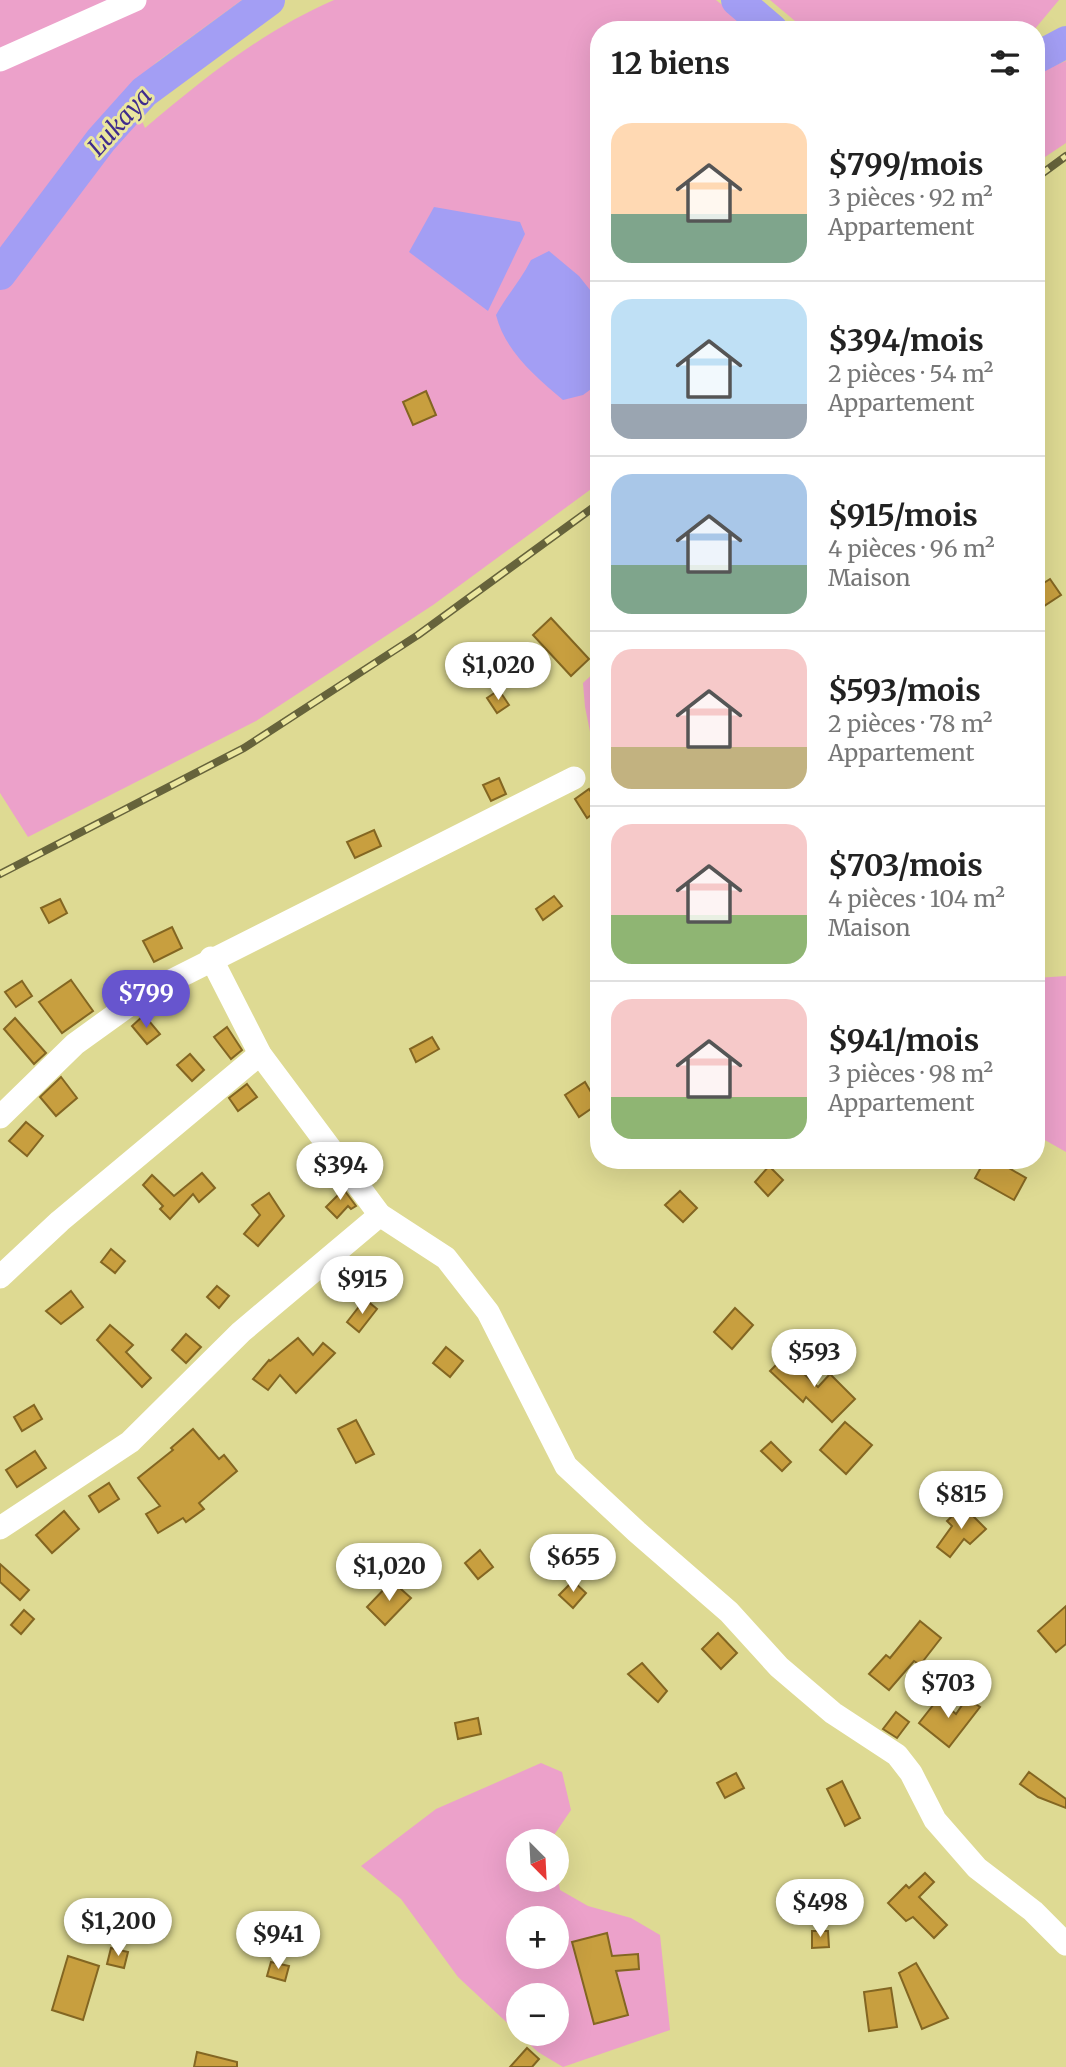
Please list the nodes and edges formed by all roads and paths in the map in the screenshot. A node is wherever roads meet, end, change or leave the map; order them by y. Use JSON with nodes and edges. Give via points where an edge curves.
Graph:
{"nodes":[{"id":1,"x":135,"y":0,"type":"edge"},
{"id":2,"x":0,"y":61,"type":"edge"},
{"id":3,"x":574,"y":778,"type":"dead end"},
{"id":4,"x":211,"y":958,"type":"junction"},
{"id":5,"x":260,"y":1054,"type":"junction"},
{"id":6,"x":0,"y":1117,"type":"edge"},
{"id":7,"x":380,"y":1215,"type":"junction"},
{"id":8,"x":0,"y":1277,"type":"edge"},
{"id":9,"x":0,"y":1528,"type":"edge"},
{"id":10,"x":1066,"y":1944,"type":"edge"}],
"edges":[{"from":1,"to":2,"type":"street"},
{"from":3,"to":4,"type":"street"},
{"from":4,"to":5,"type":"street"},
{"from":4,"to":6,"type":"street","via":[[104,1021]]},
{"from":5,"to":7,"type":"street"},
{"from":5,"to":8,"type":"street"},
{"from":7,"to":9,"type":"street","via":[[241,1332],[130,1442]]},
{"from":7,"to":10,"type":"street","via":[[446,1258],[488,1312],[566,1466],[730,1612],[779,1667],[832,1713],[897,1755],[935,1820],[977,1868],[1033,1911]]}]}
